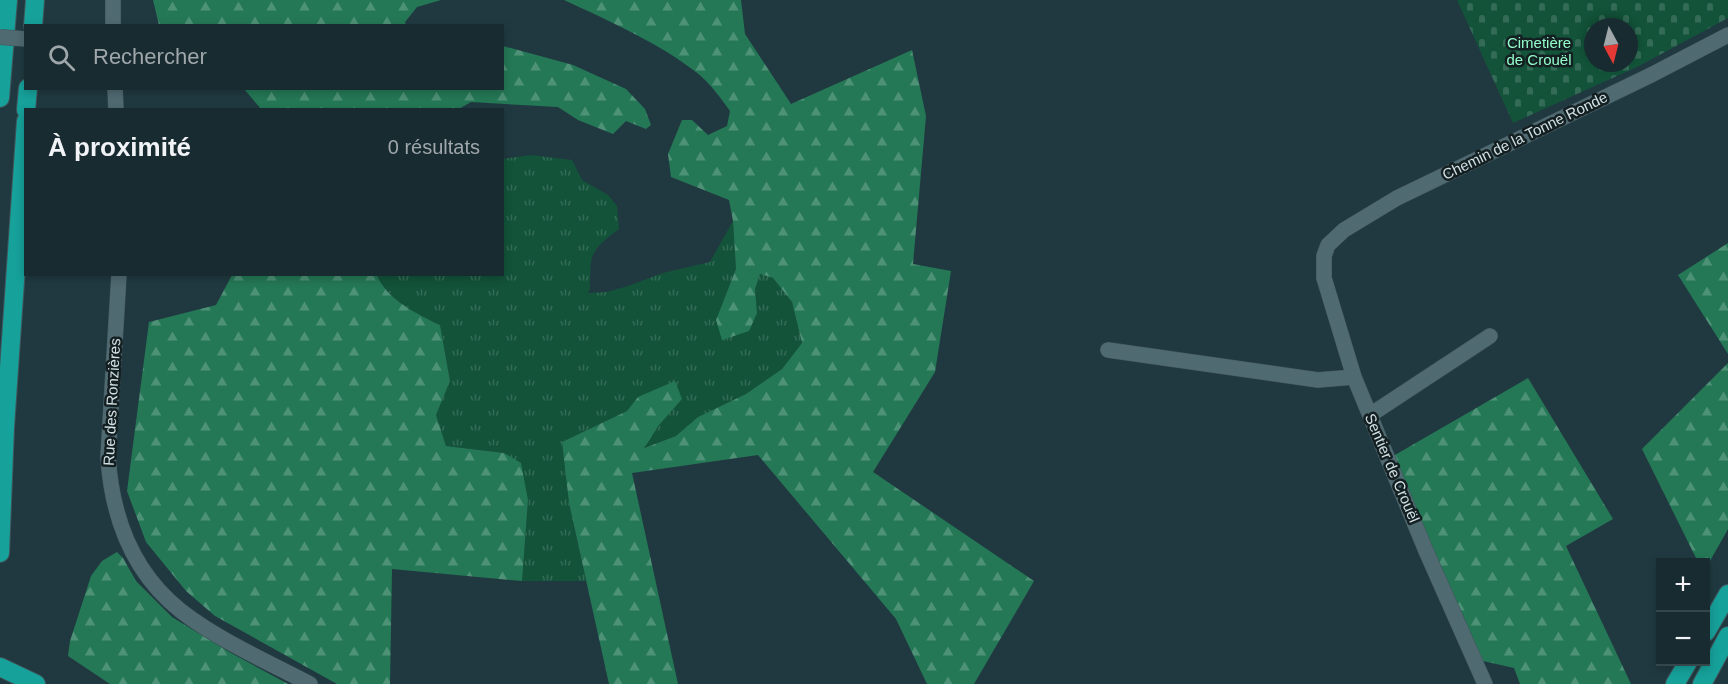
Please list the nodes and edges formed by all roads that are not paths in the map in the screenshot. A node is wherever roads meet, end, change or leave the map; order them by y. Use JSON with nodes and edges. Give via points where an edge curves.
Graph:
{"nodes":[{"id":1,"x":7,"y":0,"type":"edge"},
{"id":2,"x":35,"y":0,"type":"edge"},
{"id":3,"x":113,"y":0,"type":"edge"},
{"id":4,"x":33,"y":24,"type":"edge"},
{"id":5,"x":113,"y":24,"type":"edge"},
{"id":6,"x":0,"y":35,"type":"edge"},
{"id":7,"x":1728,"y":35,"type":"edge"},
{"id":8,"x":24,"y":39,"type":"edge"},
{"id":9,"x":28,"y":90,"type":"edge"},
{"id":10,"x":115,"y":90,"type":"edge"},
{"id":11,"x":0,"y":98,"type":"edge"},
{"id":12,"x":26,"y":108,"type":"edge"},
{"id":13,"x":116,"y":108,"type":"edge"},
{"id":14,"x":24,"y":149,"type":"edge"},
{"id":15,"x":1328,"y":245,"type":"joint"},
{"id":16,"x":119,"y":276,"type":"edge"},
{"id":17,"x":1490,"y":336,"type":"dead end"},
{"id":18,"x":1108,"y":350,"type":"dead end"},
{"id":19,"x":1354,"y":376,"type":"junction"},
{"id":20,"x":1370,"y":415,"type":"junction"},
{"id":21,"x":0,"y":553,"type":"edge"},
{"id":22,"x":1728,"y":594,"type":"edge"},
{"id":23,"x":1710,"y":625,"type":"edge"},
{"id":24,"x":1728,"y":636,"type":"edge"},
{"id":25,"x":1687,"y":666,"type":"edge"},
{"id":26,"x":1689,"y":666,"type":"edge"},
{"id":27,"x":0,"y":667,"type":"edge"},
{"id":28,"x":0,"y":672,"type":"edge"},
{"id":29,"x":29,"y":683,"type":"edge"},
{"id":30,"x":310,"y":684,"type":"edge"},
{"id":31,"x":1485,"y":684,"type":"edge"},
{"id":32,"x":1675,"y":684,"type":"edge"},
{"id":33,"x":1684,"y":684,"type":"edge"},
{"id":34,"x":1702,"y":684,"type":"edge"}],
"edges":[{"from":1,"to":6,"type":"highway"},
{"from":1,"to":11,"type":"highway"},
{"from":2,"to":4,"type":"highway"},
{"from":3,"to":5,"type":"street"},
{"from":6,"to":8,"type":"street","bridge":true},
{"from":7,"to":15,"type":"street","name":"Chemin de la Tonne Ronde","via":[[1396,198],[1344,230]]},
{"from":9,"to":12,"type":"highway"},
{"from":10,"to":13,"type":"street"},
{"from":14,"to":21,"type":"highway","via":[[4,427]]},
{"from":15,"to":19,"type":"street","name":"Sentier de Crouël","via":[[1324,278]]},
{"from":16,"to":30,"type":"street","name":"Rue des Ronzières","via":[[108,457],[114,506],[134,556],[181,610],[209,630]]},
{"from":17,"to":20,"type":"street"},
{"from":18,"to":19,"type":"street","via":[[1318,380]]},
{"from":19,"to":20,"type":"street","name":"Sentier de Crouël"},
{"from":20,"to":31,"type":"street","name":"Sentier de Crouël"},
{"from":22,"to":23,"type":"highway"},
{"from":24,"to":34,"type":"highway"},
{"from":25,"to":32,"type":"highway"},
{"from":26,"to":33,"type":"highway"},
{"from":27,"to":29,"type":"highway"},
{"from":28,"to":29,"type":"highway"}]}
